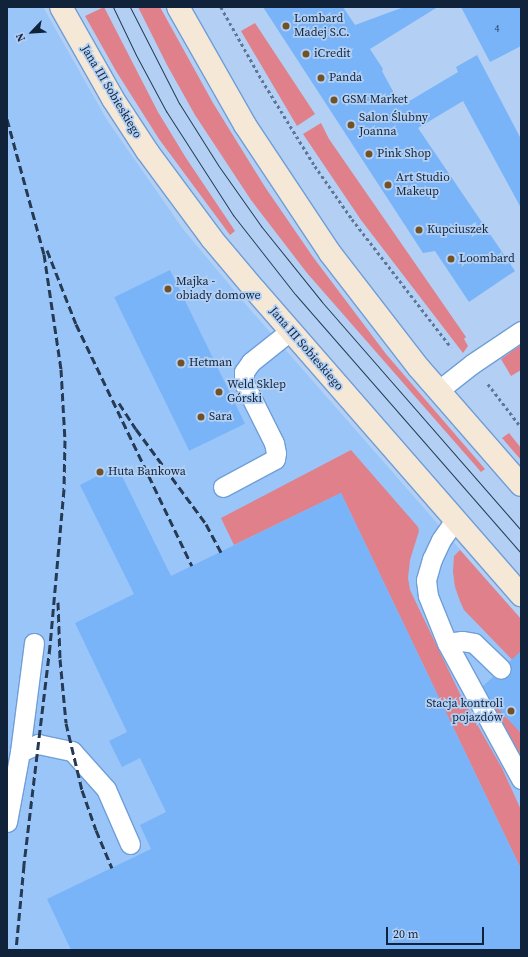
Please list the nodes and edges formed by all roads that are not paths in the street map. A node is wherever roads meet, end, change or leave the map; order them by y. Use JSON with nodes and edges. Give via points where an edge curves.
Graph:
{"nodes":[{"id":1,"x":61,"y":7,"type":"edge"},
{"id":2,"x":178,"y":7,"type":"edge"},
{"id":3,"x":290,"y":331,"type":"junction"},
{"id":4,"x":521,"y":331,"type":"edge"},
{"id":5,"x":439,"y":390,"type":"junction"},
{"id":6,"x":521,"y":485,"type":"edge"},
{"id":7,"x":223,"y":487,"type":"dead end"},
{"id":8,"x":455,"y":520,"type":"junction"},
{"id":9,"x":521,"y":595,"type":"edge"},
{"id":10,"x":34,"y":643,"type":"dead end"},
{"id":11,"x":447,"y":643,"type":"junction"},
{"id":12,"x":501,"y":669,"type":"dead end"},
{"id":13,"x":20,"y":752,"type":"junction"},
{"id":14,"x":520,"y":776,"type":"edge"},
{"id":15,"x":7,"y":822,"type":"edge"},
{"id":16,"x":130,"y":844,"type":"dead end"}],
"edges":[{"from":1,"to":3,"type":"main road","name":"Jana III Sobieskiego","via":[[113,99],[167,179],[229,261]]},
{"from":2,"to":5,"type":"main road","via":[[245,125],[300,209],[366,300]]},
{"from":3,"to":7,"type":"lane","via":[[251,362],[244,372],[244,383],[274,443],[275,459]]},
{"from":3,"to":8,"type":"main road","name":"Jana III Sobieskiego"},
{"from":4,"to":5,"type":"lane"},
{"from":5,"to":6,"type":"main road"},
{"from":8,"to":9,"type":"main road","name":"Jana III Sobieskiego"},
{"from":8,"to":11,"type":"lane","via":[[441,540],[426,580],[428,596]]},
{"from":10,"to":13,"type":"lane"},
{"from":11,"to":12,"type":"lane","via":[[474,643]]},
{"from":11,"to":14,"type":"lane"},
{"from":13,"to":15,"type":"lane"},
{"from":13,"to":16,"type":"lane","via":[[38,744],[72,751],[106,789]]}]}
